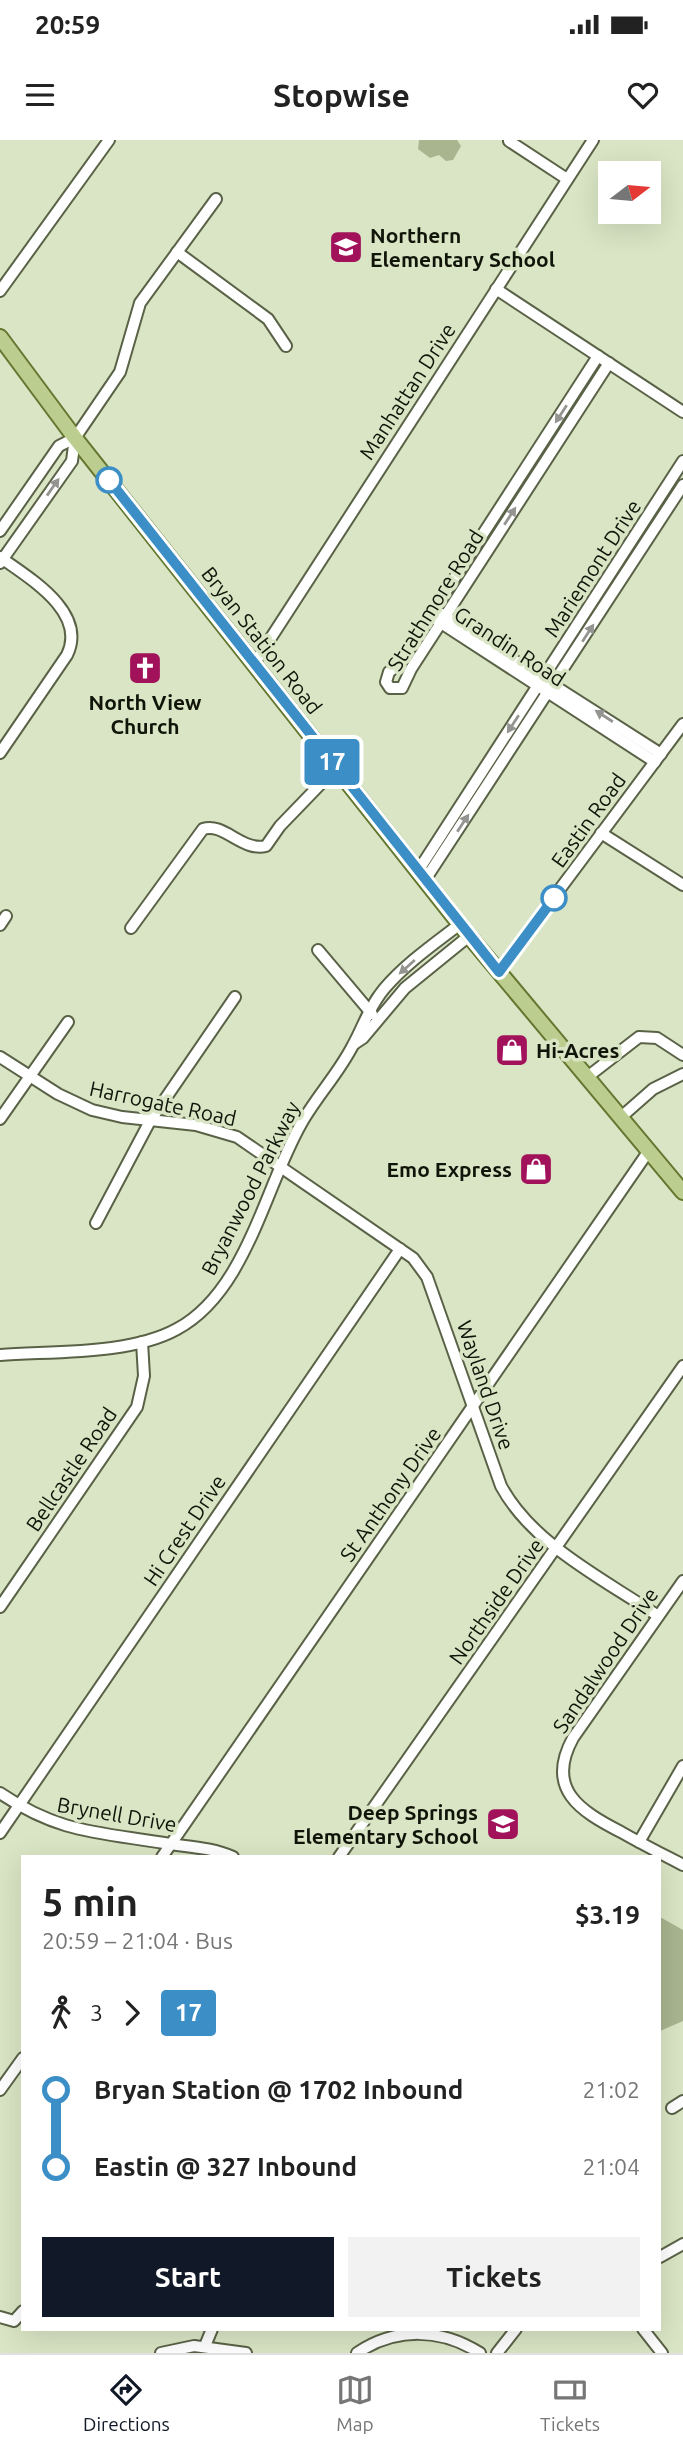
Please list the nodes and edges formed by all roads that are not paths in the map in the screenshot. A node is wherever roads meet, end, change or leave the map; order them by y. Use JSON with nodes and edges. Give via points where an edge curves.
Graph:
{"nodes":[{"id":1,"x":109,"y":140,"type":"edge"},
{"id":2,"x":593,"y":140,"type":"edge"},
{"id":3,"x":509,"y":141,"type":"edge"},
{"id":4,"x":567,"y":179,"type":"junction"},
{"id":5,"x":216,"y":199,"type":"dead end"},
{"id":6,"x":177,"y":253,"type":"junction"},
{"id":7,"x":496,"y":289,"type":"junction"},
{"id":8,"x":0,"y":291,"type":"edge"},
{"id":9,"x":0,"y":337,"type":"edge"},
{"id":10,"x":286,"y":346,"type":"dead end"},
{"id":11,"x":598,"y":356,"type":"junction"},
{"id":12,"x":608,"y":363,"type":"junction"},
{"id":13,"x":683,"y":412,"type":"edge"},
{"id":14,"x":75,"y":438,"type":"junction"},
{"id":15,"x":683,"y":461,"type":"edge"},
{"id":16,"x":683,"y":485,"type":"edge"},
{"id":17,"x":0,"y":508,"type":"edge"},
{"id":18,"x":12,"y":515,"type":"junction"},
{"id":19,"x":26,"y":525,"type":"junction"},
{"id":20,"x":0,"y":531,"type":"edge"},
{"id":21,"x":638,"y":532,"type":"junction"},
{"id":22,"x":649,"y":540,"type":"junction"},
{"id":23,"x":1,"y":559,"type":"edge"},
{"id":24,"x":433,"y":613,"type":"junction"},
{"id":25,"x":443,"y":620,"type":"junction"},
{"id":26,"x":254,"y":664,"type":"junction"},
{"id":27,"x":544,"y":677,"type":"junction"},
{"id":28,"x":554,"y":684,"type":"junction"},
{"id":29,"x":537,"y":687,"type":"junction"},
{"id":30,"x":548,"y":694,"type":"junction"},
{"id":31,"x":683,"y":724,"type":"edge"},
{"id":32,"x":0,"y":753,"type":"edge"},
{"id":33,"x":658,"y":758,"type":"junction"},
{"id":34,"x":336,"y":768,"type":"junction"},
{"id":35,"x":601,"y":834,"type":"junction"},
{"id":36,"x":422,"y":876,"type":"junction"},
{"id":37,"x":683,"y":885,"type":"edge"},
{"id":38,"x":131,"y":928,"type":"dead end"},
{"id":39,"x":465,"y":930,"type":"junction"},
{"id":40,"x":318,"y":950,"type":"dead end"},
{"id":41,"x":499,"y":972,"type":"junction"},
{"id":42,"x":235,"y":997,"type":"dead end"},
{"id":43,"x":369,"y":1010,"type":"junction"},
{"id":44,"x":378,"y":1021,"type":"junction"},
{"id":45,"x":68,"y":1022,"type":"dead end"},
{"id":46,"x":354,"y":1044,"type":"junction"},
{"id":47,"x":683,"y":1055,"type":"edge"},
{"id":48,"x":0,"y":1058,"type":"edge"},
{"id":49,"x":683,"y":1074,"type":"edge"},
{"id":50,"x":29,"y":1077,"type":"junction"},
{"id":51,"x":586,"y":1078,"type":"junction"},
{"id":52,"x":620,"y":1118,"type":"junction"},
{"id":53,"x":0,"y":1119,"type":"edge"},
{"id":54,"x":150,"y":1121,"type":"junction"},
{"id":55,"x":648,"y":1152,"type":"junction"},
{"id":56,"x":281,"y":1165,"type":"junction"},
{"id":57,"x":683,"y":1192,"type":"edge"},
{"id":58,"x":96,"y":1223,"type":"dead end"},
{"id":59,"x":400,"y":1249,"type":"junction"},
{"id":60,"x":142,"y":1342,"type":"junction"},
{"id":61,"x":0,"y":1355,"type":"edge"},
{"id":62,"x":683,"y":1366,"type":"edge"},
{"id":63,"x":473,"y":1407,"type":"junction"},
{"id":64,"x":558,"y":1547,"type":"junction"},
{"id":65,"x":683,"y":1581,"type":"edge"},
{"id":66,"x":0,"y":1607,"type":"edge"},
{"id":67,"x":658,"y":1616,"type":"junction"},
{"id":68,"x":683,"y":1766,"type":"edge"},
{"id":69,"x":0,"y":1793,"type":"edge"},
{"id":70,"x":18,"y":1806,"type":"junction"},
{"id":71,"x":0,"y":1833,"type":"edge"},
{"id":72,"x":639,"y":1842,"type":"junction"},
{"id":73,"x":171,"y":1844,"type":"junction"},
{"id":74,"x":163,"y":1855,"type":"edge"},
{"id":75,"x":227,"y":1855,"type":"edge"},
{"id":76,"x":341,"y":1855,"type":"edge"},
{"id":77,"x":683,"y":1866,"type":"edge"},
{"id":78,"x":21,"y":2060,"type":"edge"},
{"id":79,"x":0,"y":2090,"type":"edge"},
{"id":80,"x":683,"y":2101,"type":"edge"},
{"id":81,"x":672,"y":2108,"type":"dead end"},
{"id":82,"x":683,"y":2245,"type":"edge"},
{"id":83,"x":661,"y":2256,"type":"edge"},
{"id":84,"x":21,"y":2313,"type":"edge"},
{"id":85,"x":0,"y":2317,"type":"edge"},
{"id":86,"x":211,"y":2331,"type":"edge"},
{"id":87,"x":514,"y":2331,"type":"edge"},
{"id":88,"x":645,"y":2331,"type":"edge"},
{"id":89,"x":205,"y":2346,"type":"junction"},
{"id":90,"x":161,"y":2353,"type":"edge"},
{"id":91,"x":246,"y":2353,"type":"edge"},
{"id":92,"x":358,"y":2353,"type":"edge"},
{"id":93,"x":480,"y":2353,"type":"edge"},
{"id":94,"x":497,"y":2353,"type":"edge"},
{"id":95,"x":662,"y":2353,"type":"edge"}],
"edges":[{"from":1,"to":8,"type":"street"},
{"from":2,"to":4,"type":"street","name":"Manhattan Drive"},
{"from":3,"to":4,"type":"street"},
{"from":4,"to":7,"type":"street","name":"Manhattan Drive"},
{"from":5,"to":6,"type":"street"},
{"from":6,"to":10,"type":"street","via":[[268,319]]},
{"from":6,"to":14,"type":"street","via":[[140,303],[120,372]]},
{"from":7,"to":11,"type":"street"},
{"from":7,"to":26,"type":"street","name":"Manhattan Drive"},
{"from":9,"to":14,"type":"main road","name":"Bryan Station Road"},
{"from":11,"to":12,"type":"street"},
{"from":11,"to":24,"type":"street","name":"Strathmore Road","one_way":true},
{"from":12,"to":13,"type":"street"},
{"from":25,"to":12,"type":"street","name":"Strathmore Road","one_way":true},
{"from":14,"to":18,"type":"street","via":[[59,446]]},
{"from":19,"to":14,"type":"street","one_way":true,"via":[[72,461]]},
{"from":14,"to":26,"type":"main road","name":"Bryan Station Road"},
{"from":15,"to":21,"type":"street","name":"Mariemont Drive"},
{"from":16,"to":22,"type":"street","name":"Mariemont Drive"},
{"from":17,"to":18,"type":"street"},
{"from":18,"to":19,"type":"street"},
{"from":18,"to":20,"type":"street"},
{"from":19,"to":23,"type":"street"},
{"from":21,"to":22,"type":"street"},
{"from":21,"to":27,"type":"street","name":"Mariemont Drive"},
{"from":28,"to":22,"type":"street","name":"Mariemont Drive","one_way":true},
{"from":23,"to":32,"type":"street","via":[[57,604],[70,625],[73,641]]},
{"from":24,"to":25,"type":"street","name":"Grandin Road"},
{"from":24,"to":25,"type":"street","name":"Strathmore Road","via":[[389,672],[386,682],[390,688],[407,683]]},
{"from":25,"to":27,"type":"street","name":"Grandin Road"},
{"from":25,"to":29,"type":"street","name":"Grandin Road"},
{"from":26,"to":34,"type":"main road","name":"Bryan Station Road"},
{"from":27,"to":28,"type":"street","name":"Grandin Road"},
{"from":27,"to":29,"type":"street","name":"Mariemont Drive"},
{"from":28,"to":30,"type":"street","name":"Mariemont Drive"},
{"from":33,"to":28,"type":"street","name":"Grandin Road","one_way":true},
{"from":29,"to":30,"type":"street","name":"Grandin Road"},
{"from":29,"to":36,"type":"street","name":"Mariemont Drive","one_way":true},
{"from":30,"to":33,"type":"street","name":"Grandin Road"},
{"from":36,"to":30,"type":"street","name":"Mariemont Drive","one_way":true},
{"from":31,"to":33,"type":"street","name":"Eastin Road"},
{"from":33,"to":35,"type":"street","name":"Eastin Road"},
{"from":34,"to":36,"type":"main road","name":"Bryan Station Road"},
{"from":34,"to":38,"type":"street","via":[[266,846],[248,846],[211,827],[199,833]]},
{"from":35,"to":37,"type":"street"},
{"from":35,"to":41,"type":"street","name":"Eastin Road"},
{"from":36,"to":39,"type":"main road","name":"Bryan Station Road"},
{"from":39,"to":41,"type":"main road","name":"Bryan Station Road"},
{"from":39,"to":43,"type":"street","name":"Bryanwood Parkway","one_way":true,"via":[[411,962]]},
{"from":39,"to":44,"type":"street","name":"Bryanwood Parkway"},
{"from":40,"to":43,"type":"street"},
{"from":41,"to":51,"type":"main road","name":"Bryan Station Road"},
{"from":42,"to":54,"type":"street"},
{"from":43,"to":44,"type":"street"},
{"from":43,"to":46,"type":"street","name":"Bryanwood Parkway"},
{"from":44,"to":46,"type":"street","name":"Bryanwood Parkway"},
{"from":45,"to":50,"type":"street"},
{"from":46,"to":56,"type":"street","name":"Bryanwood Parkway","via":[[300,1124]]},
{"from":47,"to":51,"type":"street","via":[[657,1038],[639,1037]]},
{"from":48,"to":50,"type":"street","name":"Harrogate Road"},
{"from":49,"to":52,"type":"street","via":[[653,1089]]},
{"from":50,"to":53,"type":"street"},
{"from":50,"to":54,"type":"street","name":"Harrogate Road","via":[[92,1110]]},
{"from":51,"to":52,"type":"main road","name":"Bryan Station Road"},
{"from":52,"to":55,"type":"main road","name":"Bryan Station Road"},
{"from":54,"to":56,"type":"street","name":"Harrogate Road","via":[[227,1133]]},
{"from":54,"to":58,"type":"street"},
{"from":55,"to":57,"type":"main road","name":"Bryan Station Road"},
{"from":55,"to":63,"type":"street","name":"St Anthony Drive"},
{"from":56,"to":59,"type":"street","name":"Wayland Drive"},
{"from":56,"to":60,"type":"street","name":"Bryanwood Parkway","via":[[233,1270],[213,1301],[175,1331]]},
{"from":59,"to":63,"type":"street","name":"Wayland Drive","via":[[427,1277]]},
{"from":59,"to":70,"type":"street","name":"Hi Crest Drive"},
{"from":60,"to":61,"type":"street","name":"Bryanwood Parkway"},
{"from":60,"to":66,"type":"street","name":"Bellcastle Road","via":[[144,1376],[137,1407]]},
{"from":62,"to":64,"type":"street","name":"Northside Drive"},
{"from":63,"to":64,"type":"street","name":"Wayland Drive","via":[[508,1498],[523,1518]]},
{"from":63,"to":73,"type":"street","name":"St Anthony Drive"},
{"from":64,"to":67,"type":"street","name":"Wayland Drive"},
{"from":64,"to":76,"type":"street","name":"Northside Drive"},
{"from":65,"to":67,"type":"street","name":"Sandalwood Drive"},
{"from":67,"to":72,"type":"street","name":"Sandalwood Drive","via":[[573,1738],[563,1770],[569,1793],[581,1810]]},
{"from":68,"to":72,"type":"street"},
{"from":69,"to":70,"type":"street","name":"Brynell Drive"},
{"from":70,"to":71,"type":"street","name":"Hi Crest Drive"},
{"from":70,"to":73,"type":"street","name":"Brynell Drive","via":[[66,1827]]},
{"from":72,"to":77,"type":"street","name":"Sandalwood Drive"},
{"from":73,"to":74,"type":"street","name":"St Anthony Drive"},
{"from":73,"to":75,"type":"street","name":"Brynell Drive"},
{"from":78,"to":79,"type":"street"},
{"from":80,"to":81,"type":"street"},
{"from":82,"to":83,"type":"street"},
{"from":84,"to":85,"type":"street","via":[[12,2322]]},
{"from":86,"to":89,"type":"street"},
{"from":87,"to":94,"type":"street"},
{"from":88,"to":95,"type":"street"},
{"from":89,"to":90,"type":"street"},
{"from":89,"to":91,"type":"street"},
{"from":92,"to":93,"type":"street","via":[[387,2338],[419,2333],[447,2338]]}]}
